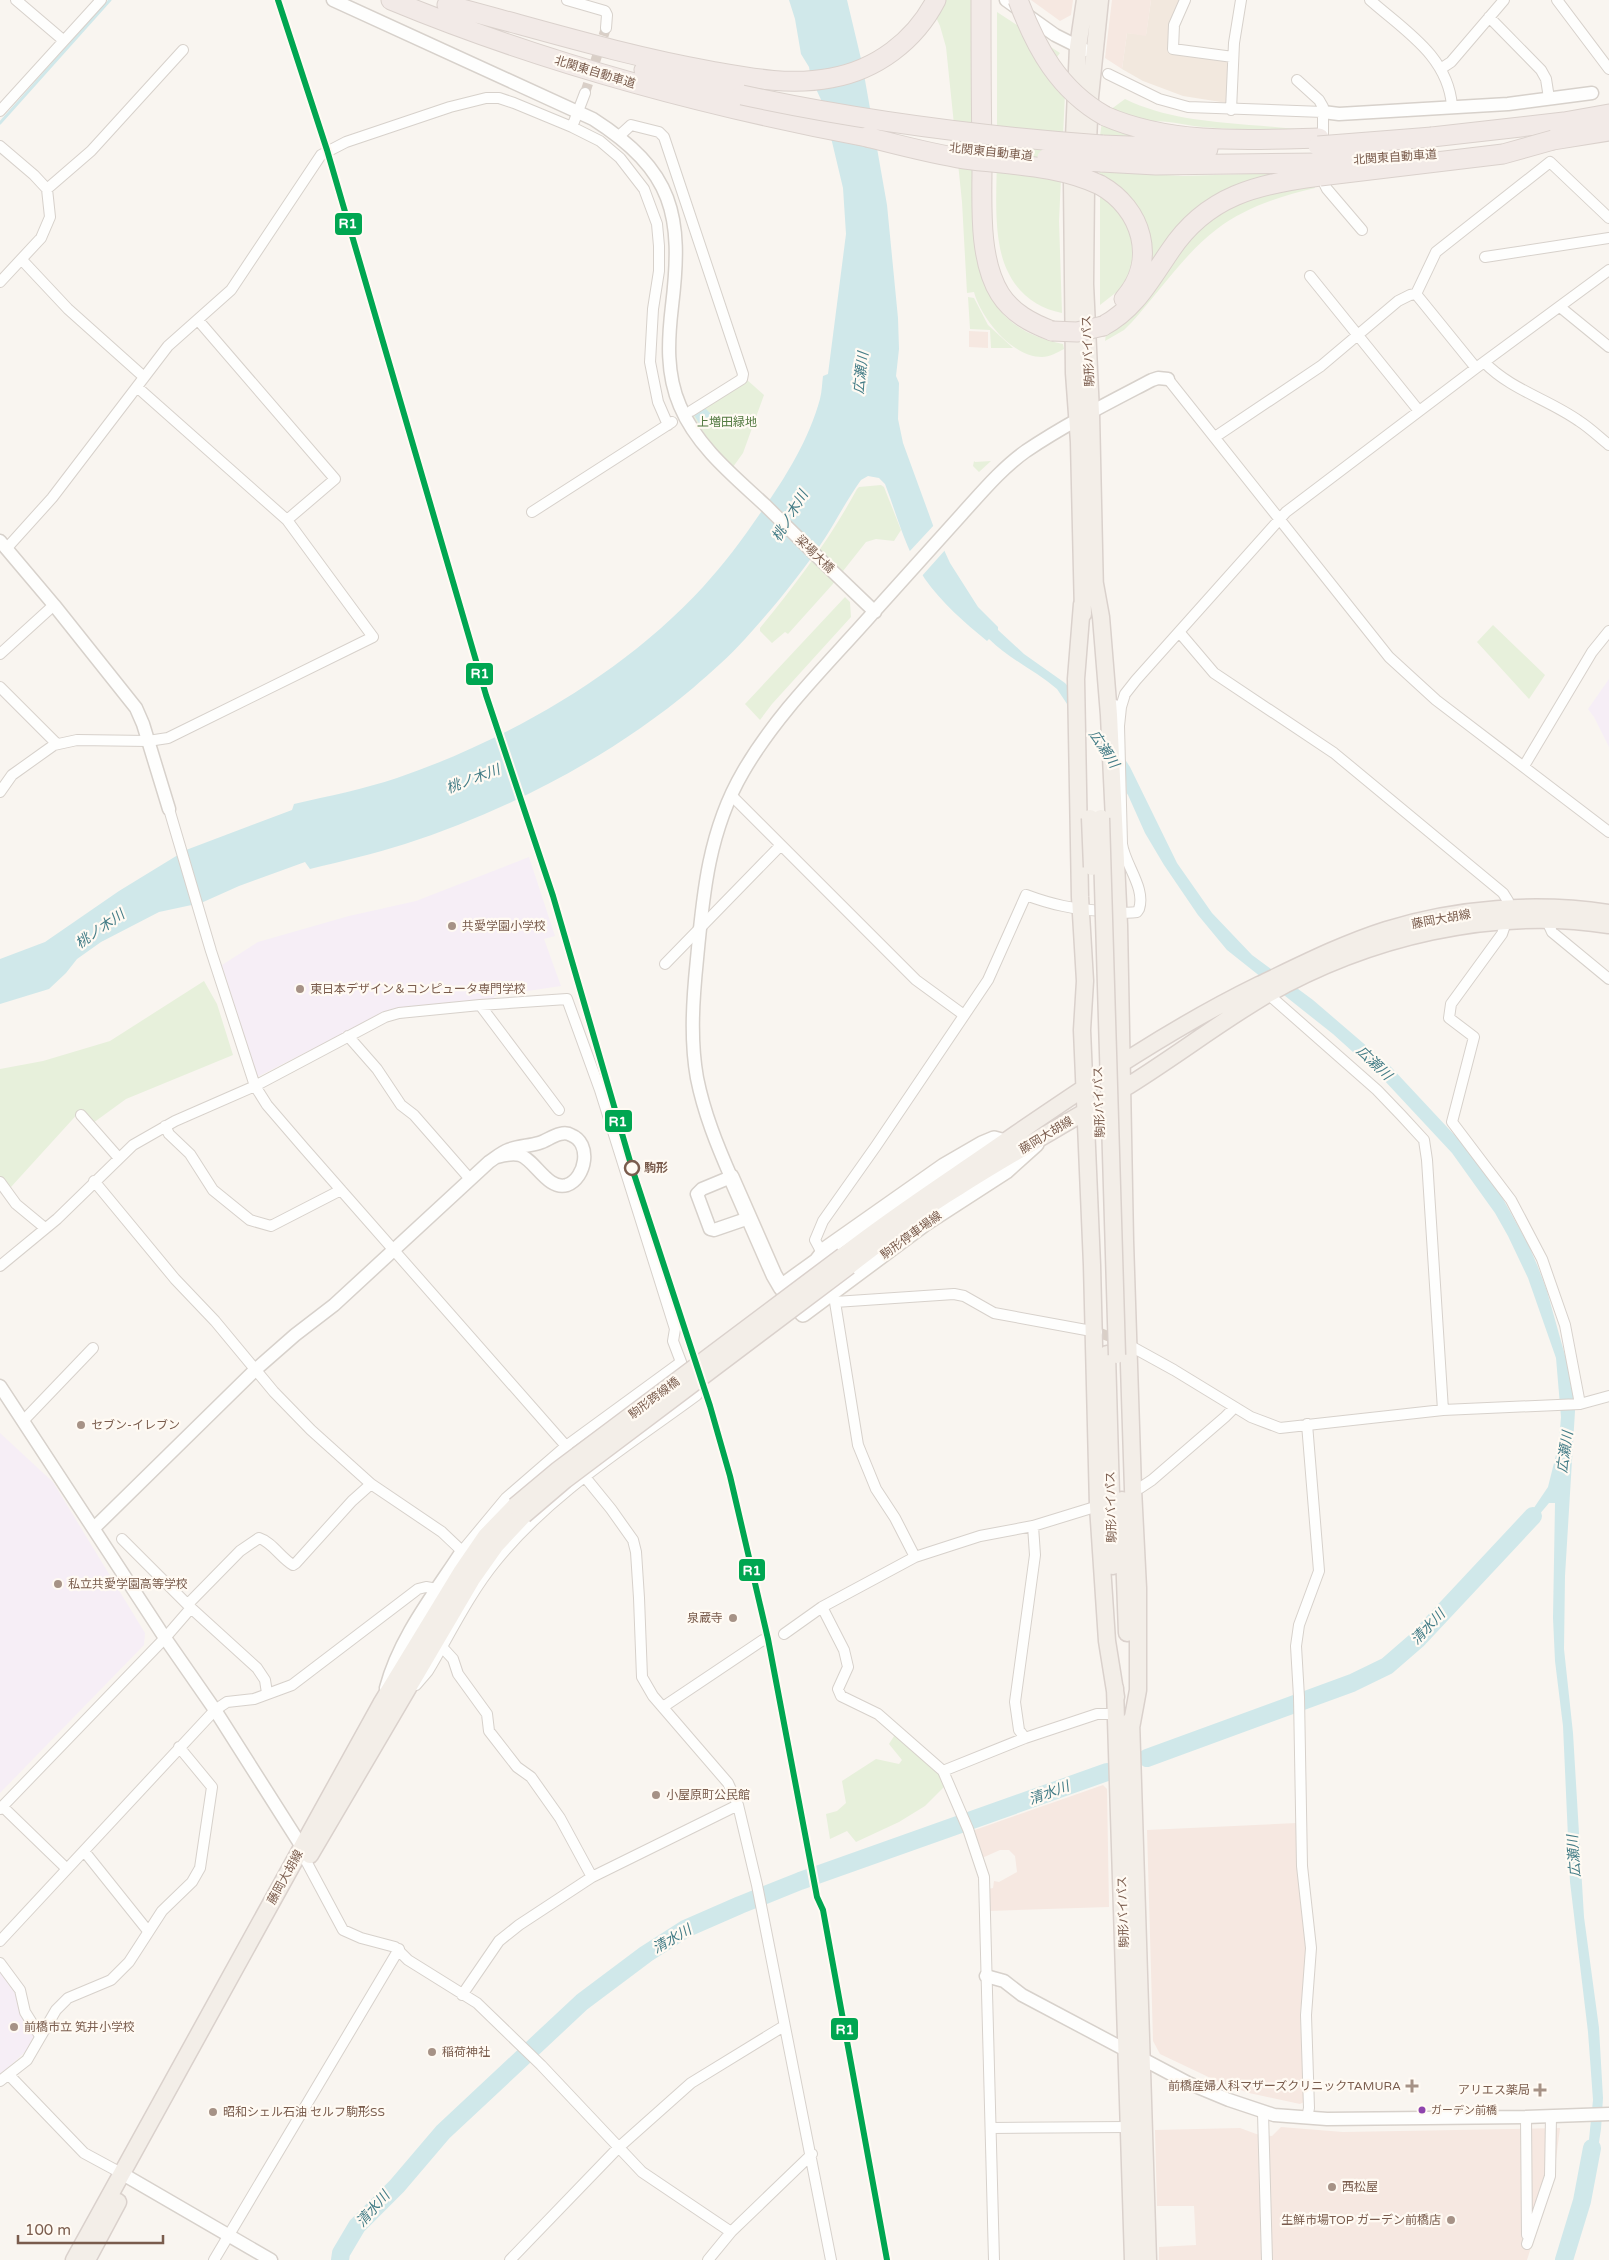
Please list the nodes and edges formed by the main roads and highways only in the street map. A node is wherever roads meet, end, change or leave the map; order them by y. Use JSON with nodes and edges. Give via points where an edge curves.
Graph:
{"nodes":[{"id":1,"x":391,"y":0,"type":"edge"},
{"id":2,"x":936,"y":0,"type":"edge"},
{"id":3,"x":1084,"y":0,"type":"edge"},
{"id":4,"x":1100,"y":0,"type":"edge"},
{"id":5,"x":442,"y":2,"type":"edge"},
{"id":6,"x":1014,"y":2,"type":"edge"},
{"id":7,"x":985,"y":6,"type":"edge"},
{"id":8,"x":744,"y":104,"type":"junction"},
{"id":9,"x":1609,"y":114,"type":"edge"},
{"id":10,"x":1609,"y":131,"type":"edge"},
{"id":11,"x":867,"y":137,"type":"junction"},
{"id":12,"x":1101,"y":154,"type":"junction"},
{"id":13,"x":1319,"y":156,"type":"junction"},
{"id":14,"x":1102,"y":321,"type":"junction"},
{"id":15,"x":1084,"y":417,"type":"junction"},
{"id":16,"x":1111,"y":711,"type":"junction"},
{"id":17,"x":1083,"y":751,"type":"junction"},
{"id":18,"x":1096,"y":818,"type":"junction"},
{"id":19,"x":1609,"y":913,"type":"edge"},
{"id":20,"x":1508,"y":915,"type":"junction"},
{"id":21,"x":1609,"y":925,"type":"edge"},
{"id":22,"x":1267,"y":990,"type":"junction"},
{"id":23,"x":1121,"y":1028,"type":"junction"},
{"id":24,"x":1146,"y":1047,"type":"junction"},
{"id":25,"x":1122,"y":1063,"type":"junction"},
{"id":26,"x":1084,"y":1087,"type":"junction"},
{"id":27,"x":1122,"y":1089,"type":"junction"},
{"id":28,"x":1086,"y":1110,"type":"junction"},
{"id":29,"x":1047,"y":1135,"type":"junction"},
{"id":30,"x":1005,"y":1142,"type":"junction"},
{"id":31,"x":731,"y":1177,"type":"road end"},
{"id":32,"x":846,"y":1261,"type":"junction"},
{"id":33,"x":781,"y":1287,"type":"junction"},
{"id":34,"x":1119,"y":1349,"type":"junction"},
{"id":35,"x":519,"y":1510,"type":"junction"},
{"id":36,"x":1116,"y":1696,"type":"junction"},
{"id":37,"x":1131,"y":1728,"type":"junction"},
{"id":38,"x":304,"y":1854,"type":"junction"},
{"id":39,"x":126,"y":2176,"type":"junction"},
{"id":40,"x":74,"y":2260,"type":"edge"},
{"id":41,"x":87,"y":2260,"type":"edge"},
{"id":42,"x":1133,"y":2260,"type":"edge"},
{"id":43,"x":1148,"y":2260,"type":"edge"}],
"edges":[{"from":1,"to":8,"type":"highway","name":"北関東自動車道","via":[[500,42],[587,70],[670,94]]},
{"from":2,"to":5,"type":"highway","via":[[921,23],[897,48],[876,62],[856,72],[805,81],[738,76],[612,50]]},
{"from":3,"to":15,"type":"main road","name":"駒形バイパス","via":[[1078,48],[1072,183],[1072,281]]},
{"from":4,"to":15,"type":"main road","name":"駒形バイパス","via":[[1086,186]]},
{"from":5,"to":8,"type":"highway","name":"北関東自動車道","via":[[516,30]]},
{"from":6,"to":13,"type":"highway","bridge":true,"via":[[1057,77],[1083,102],[1105,116],[1144,129],[1237,139]]},
{"from":7,"to":14,"type":"highway","via":[[992,226],[1001,272],[1013,295],[1052,326]]},
{"from":8,"to":11,"type":"highway","name":"北関東自動車道"},
{"from":8,"to":12,"type":"highway","name":"北関東自動車道","bridge":true},
{"from":9,"to":13,"type":"highway","name":"北関東自動車道","bridge":true,"via":[[1432,137]]},
{"from":10,"to":13,"type":"highway","bridge":true,"via":[[1553,140],[1503,154]]},
{"from":11,"to":12,"type":"highway","name":"北関東自動車道","bridge":true,"via":[[1029,157]]},
{"from":11,"to":14,"type":"highway","bridge":true,"via":[[962,158],[1078,175],[1120,198],[1134,216],[1143,252],[1133,287]]},
{"from":12,"to":13,"type":"highway","name":"北関東自動車道","via":[[1156,165]]},
{"from":13,"to":14,"type":"highway","via":[[1266,184],[1216,204],[1180,236],[1147,287],[1129,308]]},
{"from":15,"to":16,"type":"main road","name":"駒形バイパス","via":[[1095,584]]},
{"from":15,"to":17,"type":"main road","name":"駒形バイパス"},
{"from":16,"to":18,"type":"main road","name":"駒形バイパス","via":[[1099,768]]},
{"from":16,"to":23,"type":"main road","via":[[1117,803]]},
{"from":17,"to":18,"type":"main road","name":"駒形バイパス"},
{"from":17,"to":26,"type":"main road"},
{"from":18,"to":34,"type":"main road","name":"駒形バイパス","bridge":true},
{"from":19,"to":20,"type":"main road","name":"藤岡大胡線","via":[[1559,908]]},
{"from":20,"to":21,"type":"main road","name":"藤岡大胡線"},
{"from":20,"to":22,"type":"main road","name":"藤岡大胡線","via":[[1386,942],[1287,977]]},
{"from":22,"to":24,"type":"main road","name":"藤岡大胡線","via":[[1219,1004]]},
{"from":22,"to":27,"type":"main road","name":"藤岡大胡線"},
{"from":23,"to":24,"type":"main road","via":[[1133,1043]]},
{"from":23,"to":25,"type":"main road"},
{"from":24,"to":25,"type":"main road","name":"藤岡大胡線"},
{"from":25,"to":26,"type":"main road","name":"藤岡大胡線"},
{"from":25,"to":27,"type":"main road"},
{"from":26,"to":28,"type":"main road"},
{"from":26,"to":30,"type":"main road","name":"藤岡大胡線"},
{"from":27,"to":28,"type":"main road","name":"藤岡大胡線"},
{"from":27,"to":34,"type":"main road"},
{"from":28,"to":29,"type":"main road","name":"藤岡大胡線"},
{"from":28,"to":36,"type":"main road","via":[[1096,1331],[1098,1506],[1107,1641]]},
{"from":29,"to":32,"type":"main road","name":"藤岡大胡線","via":[[957,1187]]},
{"from":29,"to":33,"type":"main road","name":"駒形停車場線","via":[[1006,1171],[924,1224],[833,1298],[803,1314]]},
{"from":30,"to":32,"type":"main road","name":"藤岡大胡線","via":[[918,1200]]},
{"from":30,"to":33,"type":"main road","via":[[987,1140],[944,1166],[822,1253],[817,1261]]},
{"from":31,"to":33,"type":"main road","name":"駒形停車場線"},
{"from":32,"to":35,"type":"main road","name":"駒形跨線橋","bridge":true,"via":[[558,1470]]},
{"from":34,"to":36,"type":"main road","name":"駒形バイパス"},
{"from":34,"to":37,"type":"main road","name":"駒形バイパス"},
{"from":34,"to":37,"type":"main road","via":[[1133,1489],[1138,1588],[1138,1690]]},
{"from":35,"to":38,"type":"main road","name":"藤岡大胡線","via":[[472,1579]]},
{"from":35,"to":38,"type":"main road","name":"藤岡大胡線","via":[[486,1536],[462,1571],[381,1704]]},
{"from":36,"to":42,"type":"main road","name":"駒形バイパス"},
{"from":37,"to":43,"type":"main road","name":"駒形バイパス"},
{"from":38,"to":39,"type":"main road","name":"藤岡大胡線"},
{"from":39,"to":40,"type":"main road","name":"藤岡大胡線"},
{"from":39,"to":41,"type":"main road","name":"藤岡大胡線"}]}
